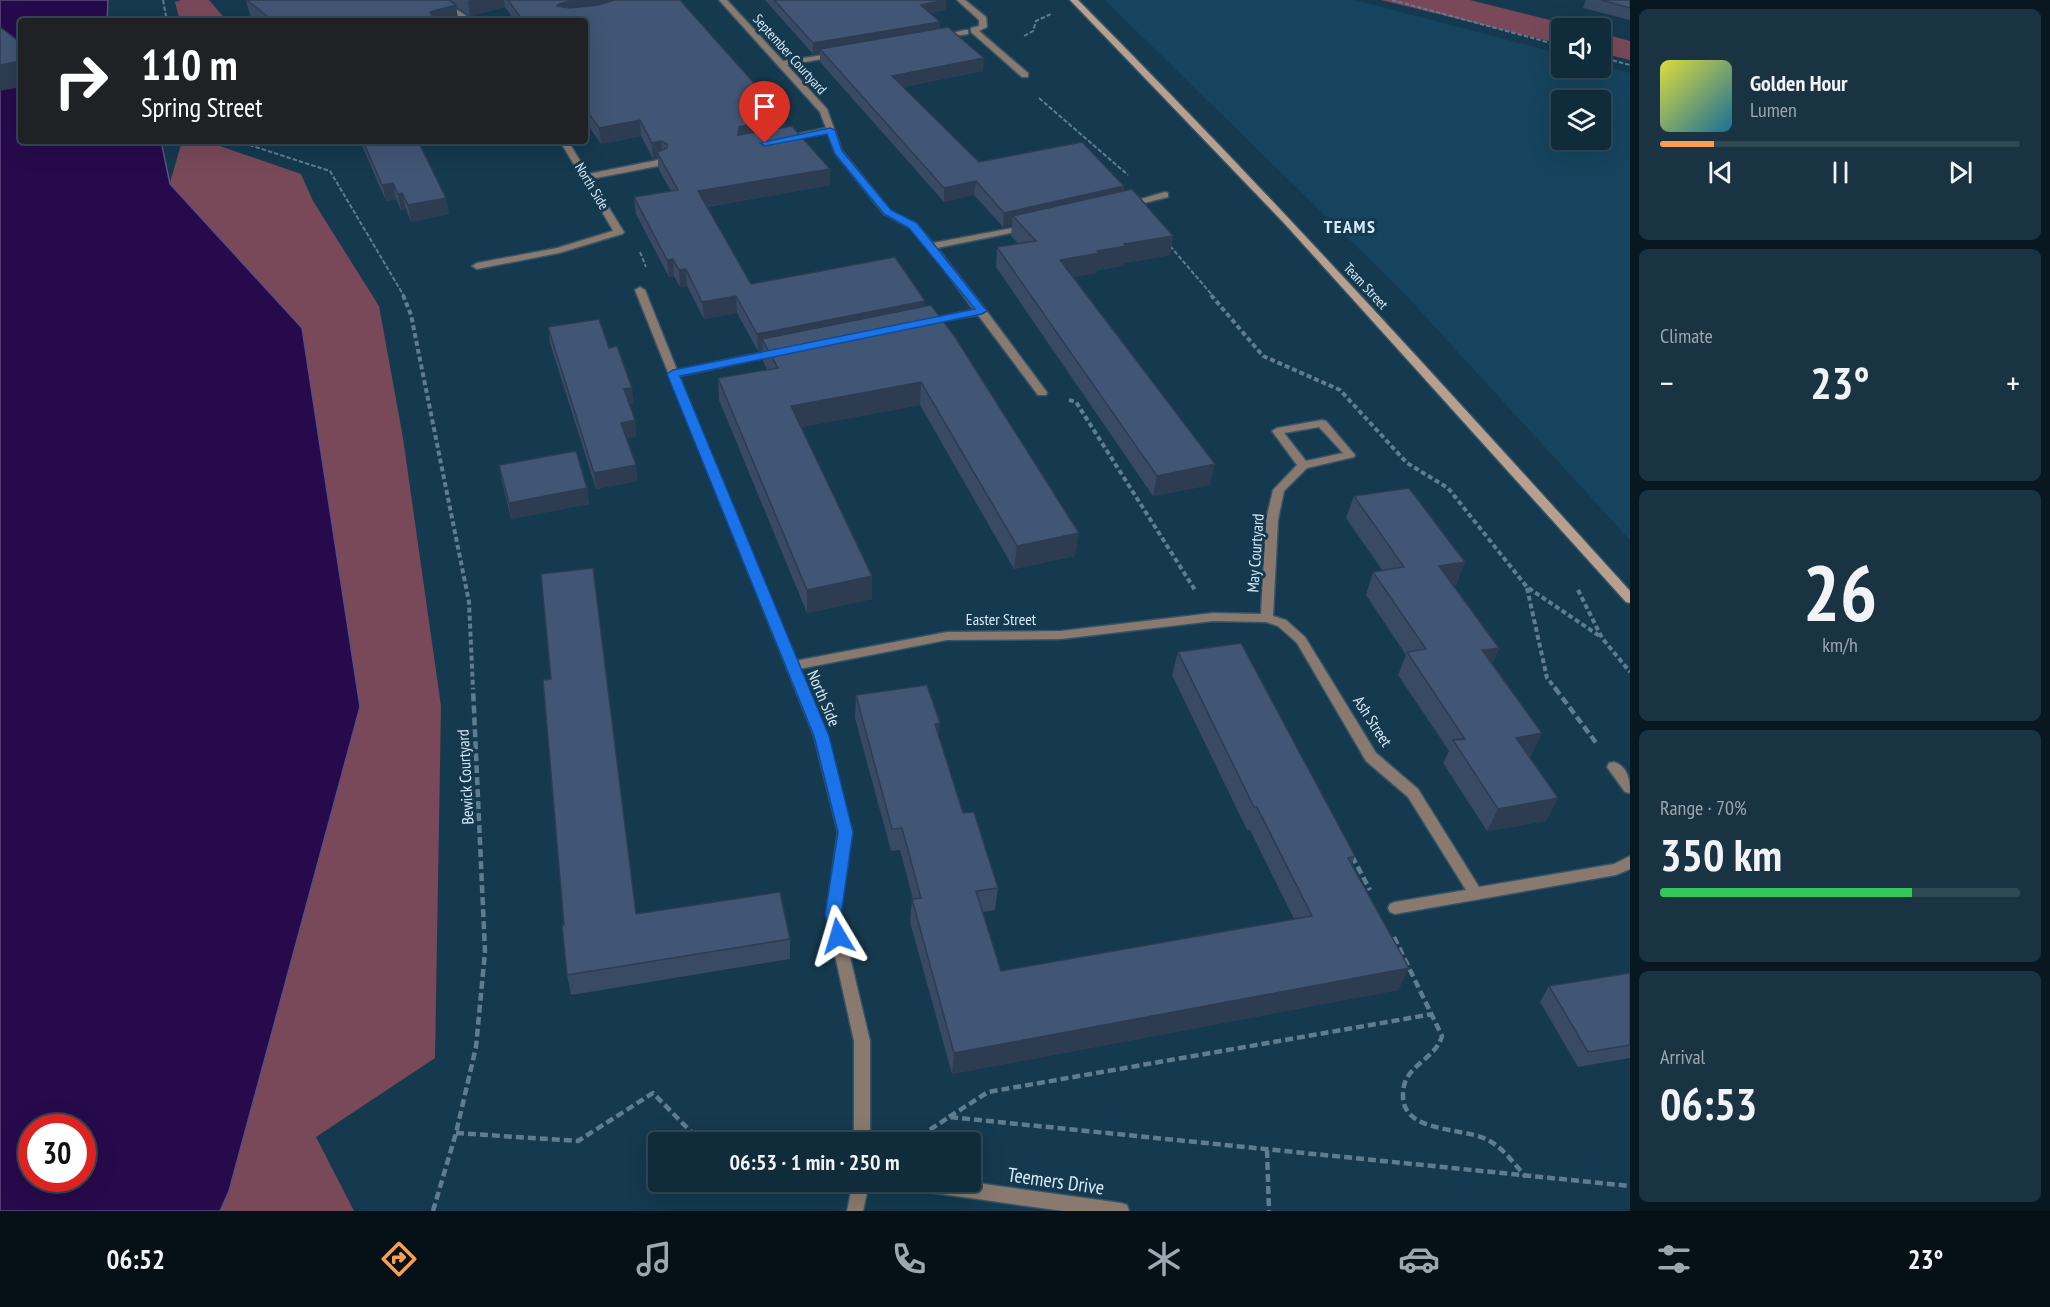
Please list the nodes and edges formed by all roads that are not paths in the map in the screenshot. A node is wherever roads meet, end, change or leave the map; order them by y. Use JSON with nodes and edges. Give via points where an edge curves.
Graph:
{"nodes":[{"id":1,"x":437,"y":0,"type":"edge"},
{"id":2,"x":723,"y":0,"type":"edge"},
{"id":3,"x":961,"y":0,"type":"edge"},
{"id":4,"x":1074,"y":0,"type":"edge"},
{"id":5,"x":465,"y":18,"type":"edge"},
{"id":6,"x":974,"y":30,"type":"junction"},
{"id":7,"x":930,"y":38,"type":"edge"},
{"id":8,"x":839,"y":54,"type":"edge"},
{"id":9,"x":781,"y":64,"type":"junction"},
{"id":10,"x":1025,"y":75,"type":"dead end"},
{"id":11,"x":830,"y":130,"type":"junction"},
{"id":12,"x":776,"y":141,"type":"edge"},
{"id":13,"x":566,"y":144,"type":"edge"},
{"id":14,"x":663,"y":162,"type":"edge"},
{"id":15,"x":586,"y":177,"type":"junction"},
{"id":16,"x":1165,"y":195,"type":"dead end"},
{"id":17,"x":1119,"y":207,"type":"edge"},
{"id":18,"x":1031,"y":226,"type":"edge"},
{"id":19,"x":931,"y":246,"type":"junction"},
{"id":20,"x":477,"y":266,"type":"dead end"},
{"id":21,"x":640,"y":290,"type":"road end"},
{"id":22,"x":982,"y":311,"type":"junction"},
{"id":23,"x":913,"y":325,"type":"edge"},
{"id":24,"x":788,"y":350,"type":"edge"},
{"id":25,"x":673,"y":374,"type":"junction"},
{"id":26,"x":1042,"y":393,"type":"dead end"},
{"id":27,"x":1303,"y":465,"type":"junction"},
{"id":28,"x":1630,"y":599,"type":"edge"},
{"id":29,"x":1213,"y":617,"type":"joint"},
{"id":30,"x":1267,"y":618,"type":"junction"},
{"id":31,"x":791,"y":666,"type":"junction"},
{"id":32,"x":1614,"y":767,"type":"road end"},
{"id":33,"x":1630,"y":788,"type":"edge"},
{"id":34,"x":1630,"y":862,"type":"edge"},
{"id":35,"x":1476,"y":894,"type":"junction"},
{"id":36,"x":1395,"y":908,"type":"road end"},
{"id":37,"x":862,"y":1132,"type":"edge"},
{"id":38,"x":981,"y":1191,"type":"edge"},
{"id":39,"x":859,"y":1192,"type":"edge"},
{"id":40,"x":855,"y":1211,"type":"edge"},
{"id":41,"x":1121,"y":1211,"type":"edge"}],
"edges":[{"from":1,"to":5,"type":"street"},
{"from":2,"to":9,"type":"street","name":"September Courtyard"},
{"from":3,"to":6,"type":"street","via":[[983,19],[983,27]]},
{"from":4,"to":28,"type":"street","name":"Team Street","via":[[1290,226]]},
{"from":6,"to":7,"type":"street"},
{"from":6,"to":10,"type":"street"},
{"from":8,"to":9,"type":"street"},
{"from":9,"to":11,"type":"street","name":"September Courtyard","via":[[824,111]]},
{"from":11,"to":12,"type":"street"},
{"from":11,"to":19,"type":"street","name":"September Courtyard","via":[[838,152],[887,212],[913,226]]},
{"from":13,"to":15,"type":"street","name":"North Side"},
{"from":14,"to":15,"type":"street"},
{"from":15,"to":20,"type":"street","name":"North Side","via":[[619,232],[559,250]]},
{"from":16,"to":17,"type":"street"},
{"from":18,"to":19,"type":"street"},
{"from":19,"to":22,"type":"street","name":"September Courtyard"},
{"from":21,"to":25,"type":"street","name":"North Side"},
{"from":22,"to":23,"type":"street"},
{"from":22,"to":26,"type":"street"},
{"from":24,"to":25,"type":"street"},
{"from":25,"to":31,"type":"street","name":"North Side"},
{"from":27,"to":27,"type":"street","via":[[1315,463],[1350,454],[1322,423],[1277,431]]},
{"from":27,"to":30,"type":"street","name":"May Courtyard","via":[[1279,490],[1272,520]]},
{"from":29,"to":30,"type":"street","name":"Ash Street"},
{"from":29,"to":31,"type":"street","name":"Easter Street","via":[[1061,635],[947,636]]},
{"from":30,"to":35,"type":"street","name":"Ash Street","via":[[1282,623],[1302,640],[1371,757],[1413,793]]},
{"from":31,"to":37,"type":"street","name":"North Side","via":[[821,736],[845,832],[833,915],[862,1041]]},
{"from":32,"to":33,"type":"street"},
{"from":34,"to":35,"type":"street","via":[[1616,869]]},
{"from":35,"to":36,"type":"street"},
{"from":38,"to":41,"type":"street","name":"Teemers Drive"},
{"from":39,"to":40,"type":"street"}]}
